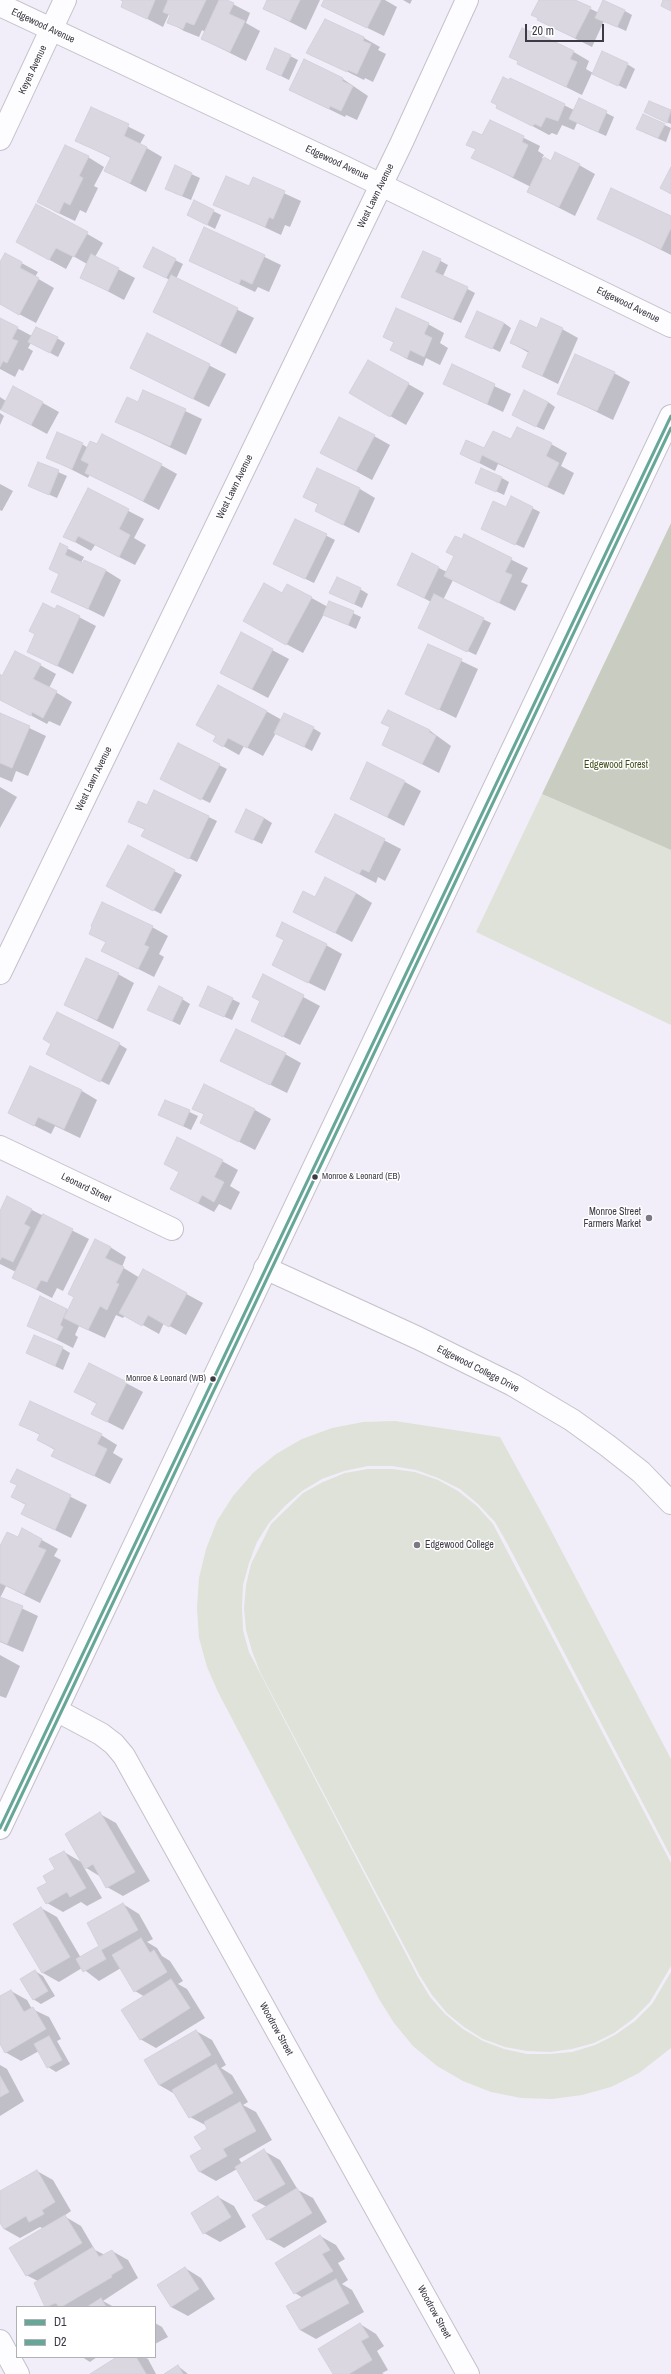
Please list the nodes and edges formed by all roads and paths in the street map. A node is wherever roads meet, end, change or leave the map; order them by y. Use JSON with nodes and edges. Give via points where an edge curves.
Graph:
{"nodes":[{"id":1,"x":65,"y":0,"type":"edge"},
{"id":2,"x":467,"y":0,"type":"edge"},
{"id":3,"x":0,"y":6,"type":"edge"},
{"id":4,"x":51,"y":29,"type":"junction"},
{"id":5,"x":0,"y":139,"type":"edge"},
{"id":6,"x":381,"y":185,"type":"junction"},
{"id":7,"x":671,"y":326,"type":"edge"},
{"id":8,"x":671,"y":416,"type":"edge"},
{"id":9,"x":0,"y":973,"type":"edge"},
{"id":10,"x":0,"y":1147,"type":"edge"},
{"id":11,"x":172,"y":1229,"type":"dead end"},
{"id":12,"x":265,"y":1268,"type":"junction"},
{"id":13,"x":671,"y":1503,"type":"edge"},
{"id":14,"x":56,"y":1710,"type":"junction"},
{"id":15,"x":0,"y":1828,"type":"edge"},
{"id":16,"x":0,"y":2341,"type":"edge"},
{"id":17,"x":18,"y":2374,"type":"edge"},
{"id":18,"x":468,"y":2374,"type":"edge"}],
"edges":[{"from":1,"to":4,"type":"street","name":"Keyes Avenue"},
{"from":2,"to":6,"type":"street","name":"West Lawn Avenue"},
{"from":3,"to":4,"type":"street","name":"Edgewood Avenue"},
{"from":4,"to":5,"type":"street","name":"Keyes Avenue"},
{"from":4,"to":6,"type":"street","name":"Edgewood Avenue"},
{"from":6,"to":7,"type":"street","name":"Edgewood Avenue"},
{"from":6,"to":9,"type":"street","name":"West Lawn Avenue"},
{"from":8,"to":12,"type":"street"},
{"from":10,"to":11,"type":"street","name":"Leonard Street"},
{"from":12,"to":13,"type":"street","name":"Edgewood College Drive","via":[[513,1385],[572,1420],[608,1446],[641,1472]]},
{"from":12,"to":14,"type":"street"},
{"from":14,"to":15,"type":"street"},
{"from":14,"to":18,"type":"street","name":"Woodrow Street","via":[[101,1734],[124,1756]]},
{"from":16,"to":17,"type":"street"}]}
